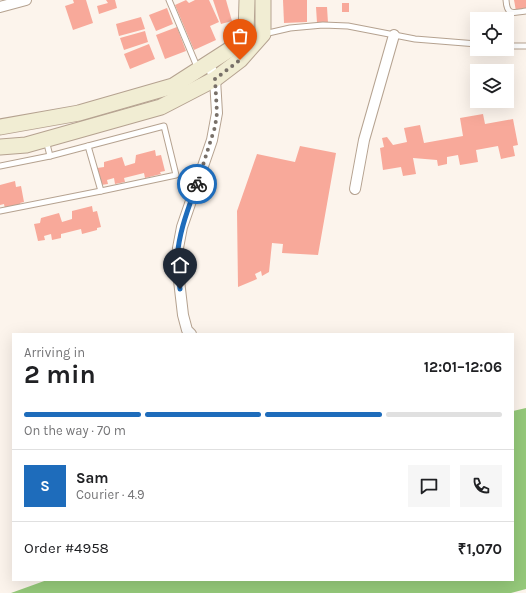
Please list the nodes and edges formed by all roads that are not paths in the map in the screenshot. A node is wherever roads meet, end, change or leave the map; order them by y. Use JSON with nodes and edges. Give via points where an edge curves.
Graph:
{"nodes":[{"id":1,"x":26,"y":0,"type":"edge"},
{"id":2,"x":169,"y":0,"type":"edge"},
{"id":3,"x":247,"y":0,"type":"edge"},
{"id":4,"x":263,"y":0,"type":"edge"},
{"id":5,"x":506,"y":0,"type":"edge"},
{"id":6,"x":0,"y":7,"type":"edge"},
{"id":7,"x":526,"y":11,"type":"edge"},
{"id":8,"x":254,"y":34,"type":"junction"},
{"id":9,"x":394,"y":35,"type":"junction"},
{"id":10,"x":470,"y":44,"type":"edge"},
{"id":11,"x":514,"y":46,"type":"edge"},
{"id":12,"x":526,"y":46,"type":"edge"},
{"id":13,"x":204,"y":67,"type":"junction"},
{"id":14,"x":215,"y":79,"type":"junction"},
{"id":15,"x":0,"y":126,"type":"edge"},
{"id":16,"x":46,"y":139,"type":"junction"},
{"id":17,"x":88,"y":146,"type":"junction"},
{"id":18,"x":0,"y":147,"type":"edge"},
{"id":19,"x":50,"y":156,"type":"junction"},
{"id":20,"x":0,"y":166,"type":"edge"},
{"id":21,"x":355,"y":189,"type":"dead end"},
{"id":22,"x":101,"y":191,"type":"junction"},
{"id":23,"x":0,"y":211,"type":"edge"},
{"id":24,"x":190,"y":333,"type":"edge"}],
"edges":[{"from":1,"to":6,"type":"street"},
{"from":2,"to":13,"type":"lane"},
{"from":3,"to":8,"type":"main road"},
{"from":4,"to":8,"type":"main road"},
{"from":5,"to":7,"type":"lane","via":[[506,7],[511,13]]},
{"from":8,"to":9,"type":"lane","via":[[323,25],[348,26]]},
{"from":8,"to":13,"type":"main road"},
{"from":8,"to":14,"type":"main road","via":[[240,60]]},
{"from":9,"to":10,"type":"lane","via":[[429,41]]},
{"from":9,"to":21,"type":"street","via":[[364,140]]},
{"from":11,"to":12,"type":"lane"},
{"from":13,"to":14,"type":"street"},
{"from":13,"to":15,"type":"main road","via":[[173,86],[79,113]]},
{"from":14,"to":16,"type":"main road","via":[[161,107]]},
{"from":14,"to":24,"type":"street","via":[[215,127],[182,227],[177,263],[183,315]]},
{"from":16,"to":18,"type":"main road"},
{"from":16,"to":19,"type":"lane"},
{"from":17,"to":19,"type":"lane"},
{"from":17,"to":22,"type":"lane"},
{"from":17,"to":22,"type":"lane","via":[[164,126],[176,174]]},
{"from":19,"to":20,"type":"lane"},
{"from":22,"to":23,"type":"lane"}]}
